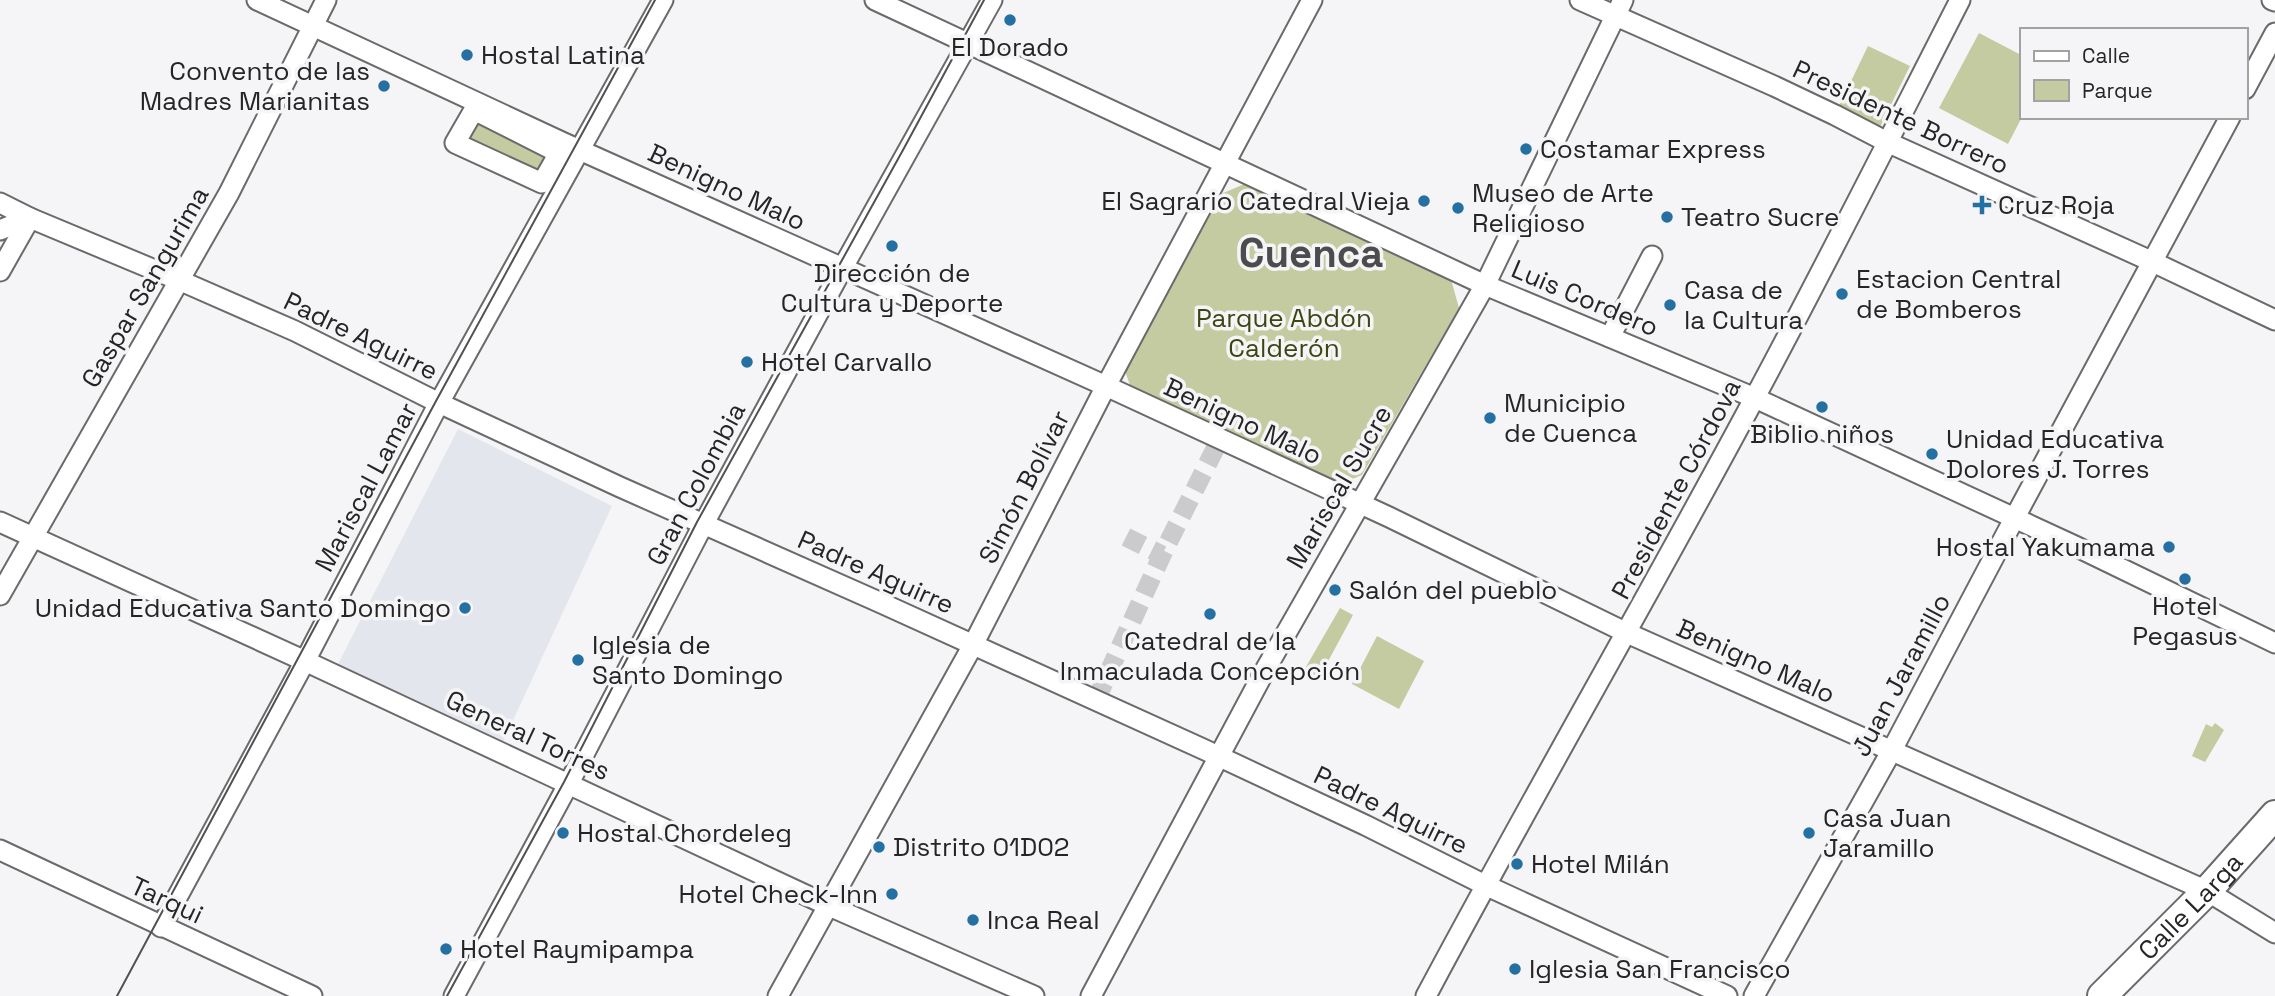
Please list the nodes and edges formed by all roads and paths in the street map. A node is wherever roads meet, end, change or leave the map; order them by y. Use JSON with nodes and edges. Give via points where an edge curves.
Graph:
{"nodes":[{"id":1,"x":257,"y":0,"type":"edge"},
{"id":2,"x":326,"y":0,"type":"edge"},
{"id":3,"x":663,"y":0,"type":"edge"},
{"id":4,"x":875,"y":0,"type":"edge"},
{"id":5,"x":992,"y":0,"type":"edge"},
{"id":6,"x":1312,"y":0,"type":"edge"},
{"id":7,"x":1580,"y":0,"type":"edge"},
{"id":8,"x":1960,"y":0,"type":"edge"},
{"id":9,"x":1619,"y":7,"type":"edge"},
{"id":10,"x":314,"y":25,"type":"junction"},
{"id":11,"x":2275,"y":33,"type":"edge"},
{"id":12,"x":968,"y":45,"type":"junction"},
{"id":13,"x":2247,"y":85,"type":"edge"},
{"id":14,"x":474,"y":110,"type":"joint"},
{"id":15,"x":2229,"y":119,"type":"edge"},
{"id":16,"x":1887,"y":142,"type":"junction"},
{"id":17,"x":581,"y":150,"type":"junction"},
{"id":18,"x":1225,"y":164,"type":"junction"},
{"id":19,"x":0,"y":203,"type":"edge"},
{"id":20,"x":16,"y":224,"type":"edge"},
{"id":21,"x":1652,"y":257,"type":"dead end"},
{"id":22,"x":2153,"y":262,"type":"junction"},
{"id":23,"x":842,"y":270,"type":"junction"},
{"id":24,"x":0,"y":271,"type":"edge"},
{"id":25,"x":181,"y":281,"type":"junction"},
{"id":26,"x":1485,"y":285,"type":"junction"},
{"id":27,"x":2275,"y":320,"type":"edge"},
{"id":28,"x":1610,"y":337,"type":"junction"},
{"id":29,"x":1106,"y":386,"type":"junction"},
{"id":30,"x":1755,"y":398,"type":"junction"},
{"id":31,"x":439,"y":403,"type":"junction"},
{"id":32,"x":1360,"y":504,"type":"junction"},
{"id":33,"x":2014,"y":519,"type":"junction"},
{"id":34,"x":0,"y":522,"type":"edge"},
{"id":35,"x":704,"y":525,"type":"junction"},
{"id":36,"x":33,"y":537,"type":"junction"},
{"id":37,"x":0,"y":595,"type":"edge"},
{"id":38,"x":1628,"y":632,"type":"junction"},
{"id":39,"x":2275,"y":643,"type":"edge"},
{"id":40,"x":973,"y":645,"type":"junction"},
{"id":41,"x":305,"y":660,"type":"junction"},
{"id":42,"x":1892,"y":750,"type":"junction"},
{"id":43,"x":1218,"y":756,"type":"junction"},
{"id":44,"x":569,"y":783,"type":"junction"},
{"id":45,"x":2275,"y":815,"type":"edge"},
{"id":46,"x":0,"y":850,"type":"edge"},
{"id":47,"x":1485,"y":885,"type":"junction"},
{"id":48,"x":2207,"y":891,"type":"junction"},
{"id":49,"x":827,"y":905,"type":"junction"},
{"id":50,"x":161,"y":927,"type":"junction"},
{"id":51,"x":2275,"y":933,"type":"edge"},
{"id":52,"x":312,"y":996,"type":"edge"},
{"id":53,"x":454,"y":996,"type":"edge"},
{"id":54,"x":778,"y":996,"type":"edge"},
{"id":55,"x":1034,"y":996,"type":"edge"},
{"id":56,"x":1091,"y":996,"type":"edge"},
{"id":57,"x":1426,"y":996,"type":"edge"},
{"id":58,"x":1727,"y":996,"type":"edge"},
{"id":59,"x":1754,"y":996,"type":"edge"},
{"id":60,"x":2102,"y":996,"type":"edge"}],
"edges":[{"from":1,"to":10,"type":"street","name":"Benigno Malo"},
{"from":2,"to":10,"type":"street","name":"Gaspar Sangurima"},
{"from":3,"to":17,"type":"street","name":"Mariscal Lamar"},
{"from":4,"to":12,"type":"street","name":"Luis Cordero"},
{"from":5,"to":12,"type":"street","name":"Gran Colombia"},
{"from":6,"to":18,"type":"street","name":"Simón Bolívar"},
{"from":7,"to":9,"type":"street","name":"Presidente Borrero"},
{"from":8,"to":16,"type":"street","name":"Presidente Córdova"},
{"from":9,"to":16,"type":"street","name":"Presidente Borrero"},
{"from":9,"to":26,"type":"street","name":"Mariscal Sucre"},
{"from":10,"to":17,"type":"street","name":"Benigno Malo"},
{"from":10,"to":25,"type":"street","name":"Gaspar Sangurima"},
{"from":11,"to":13,"type":"street"},
{"from":12,"to":18,"type":"street","name":"Luis Cordero"},
{"from":12,"to":23,"type":"street","name":"Gran Colombia"},
{"from":14,"to":14,"type":"street","via":[[559,153],[542,183],[455,143]]},
{"from":15,"to":22,"type":"street","name":"Juan Jaramillo"},
{"from":16,"to":22,"type":"street","name":"Presidente Borrero"},
{"from":16,"to":30,"type":"street","name":"Presidente Córdova"},
{"from":17,"to":23,"type":"street","name":"Benigno Malo"},
{"from":17,"to":31,"type":"street","name":"Mariscal Lamar"},
{"from":18,"to":26,"type":"street","name":"Luis Cordero"},
{"from":18,"to":29,"type":"street","name":"Simón Bolívar"},
{"from":19,"to":20,"type":"street","name":"Padre Aguirre"},
{"from":20,"to":24,"type":"street"},
{"from":20,"to":25,"type":"street","name":"Padre Aguirre"},
{"from":21,"to":28,"type":"street"},
{"from":22,"to":27,"type":"street","name":"Presidente Borrero"},
{"from":22,"to":33,"type":"street","name":"Juan Jaramillo"},
{"from":23,"to":29,"type":"street","name":"Benigno Malo"},
{"from":23,"to":35,"type":"street","name":"Gran Colombia"},
{"from":25,"to":31,"type":"street","name":"Padre Aguirre","via":[[295,331]]},
{"from":25,"to":36,"type":"street","name":"Gaspar Sangurima"},
{"from":26,"to":28,"type":"street","name":"Luis Cordero"},
{"from":26,"to":32,"type":"street","name":"Mariscal Sucre"},
{"from":28,"to":30,"type":"street","name":"Luis Cordero"},
{"from":29,"to":32,"type":"street","name":"Benigno Malo"},
{"from":29,"to":40,"type":"street","name":"Simón Bolívar"},
{"from":30,"to":33,"type":"street","name":"Luis Cordero"},
{"from":30,"to":38,"type":"street","name":"Presidente Córdova"},
{"from":31,"to":35,"type":"street","name":"Padre Aguirre"},
{"from":31,"to":41,"type":"street","name":"Mariscal Lamar"},
{"from":32,"to":38,"type":"street","name":"Benigno Malo"},
{"from":32,"to":43,"type":"street","name":"Mariscal Sucre"},
{"from":33,"to":39,"type":"street","name":"Luis Cordero"},
{"from":33,"to":42,"type":"street","name":"Juan Jaramillo"},
{"from":34,"to":36,"type":"street","name":"General Torres"},
{"from":35,"to":40,"type":"street","name":"Padre Aguirre"},
{"from":35,"to":44,"type":"street","name":"Gran Colombia"},
{"from":36,"to":37,"type":"street","name":"Gaspar Sangurima"},
{"from":36,"to":41,"type":"street","name":"General Torres"},
{"from":38,"to":42,"type":"street","name":"Benigno Malo"},
{"from":38,"to":47,"type":"street","name":"Presidente Córdova"},
{"from":40,"to":43,"type":"street","name":"Padre Aguirre"},
{"from":40,"to":49,"type":"street","name":"Simón Bolívar"},
{"from":41,"to":44,"type":"street","name":"General Torres"},
{"from":41,"to":50,"type":"street","name":"Mariscal Lamar"},
{"from":42,"to":48,"type":"street","name":"Benigno Malo"},
{"from":42,"to":59,"type":"street","name":"Juan Jaramillo"},
{"from":43,"to":47,"type":"street","name":"Padre Aguirre"},
{"from":43,"to":56,"type":"street","name":"Mariscal Sucre"},
{"from":44,"to":49,"type":"street","name":"General Torres"},
{"from":44,"to":53,"type":"street","name":"Gran Colombia"},
{"from":45,"to":48,"type":"street","name":"Calle Larga"},
{"from":46,"to":50,"type":"street","name":"Tarqui"},
{"from":47,"to":57,"type":"street","name":"Presidente Córdova"},
{"from":47,"to":58,"type":"street","name":"Padre Aguirre"},
{"from":48,"to":51,"type":"street","name":"Benigno Malo"},
{"from":48,"to":60,"type":"street","name":"Calle Larga"},
{"from":49,"to":54,"type":"street","name":"Simón Bolívar"},
{"from":49,"to":55,"type":"street","name":"General Torres"},
{"from":50,"to":52,"type":"street","name":"Tarqui"}]}
